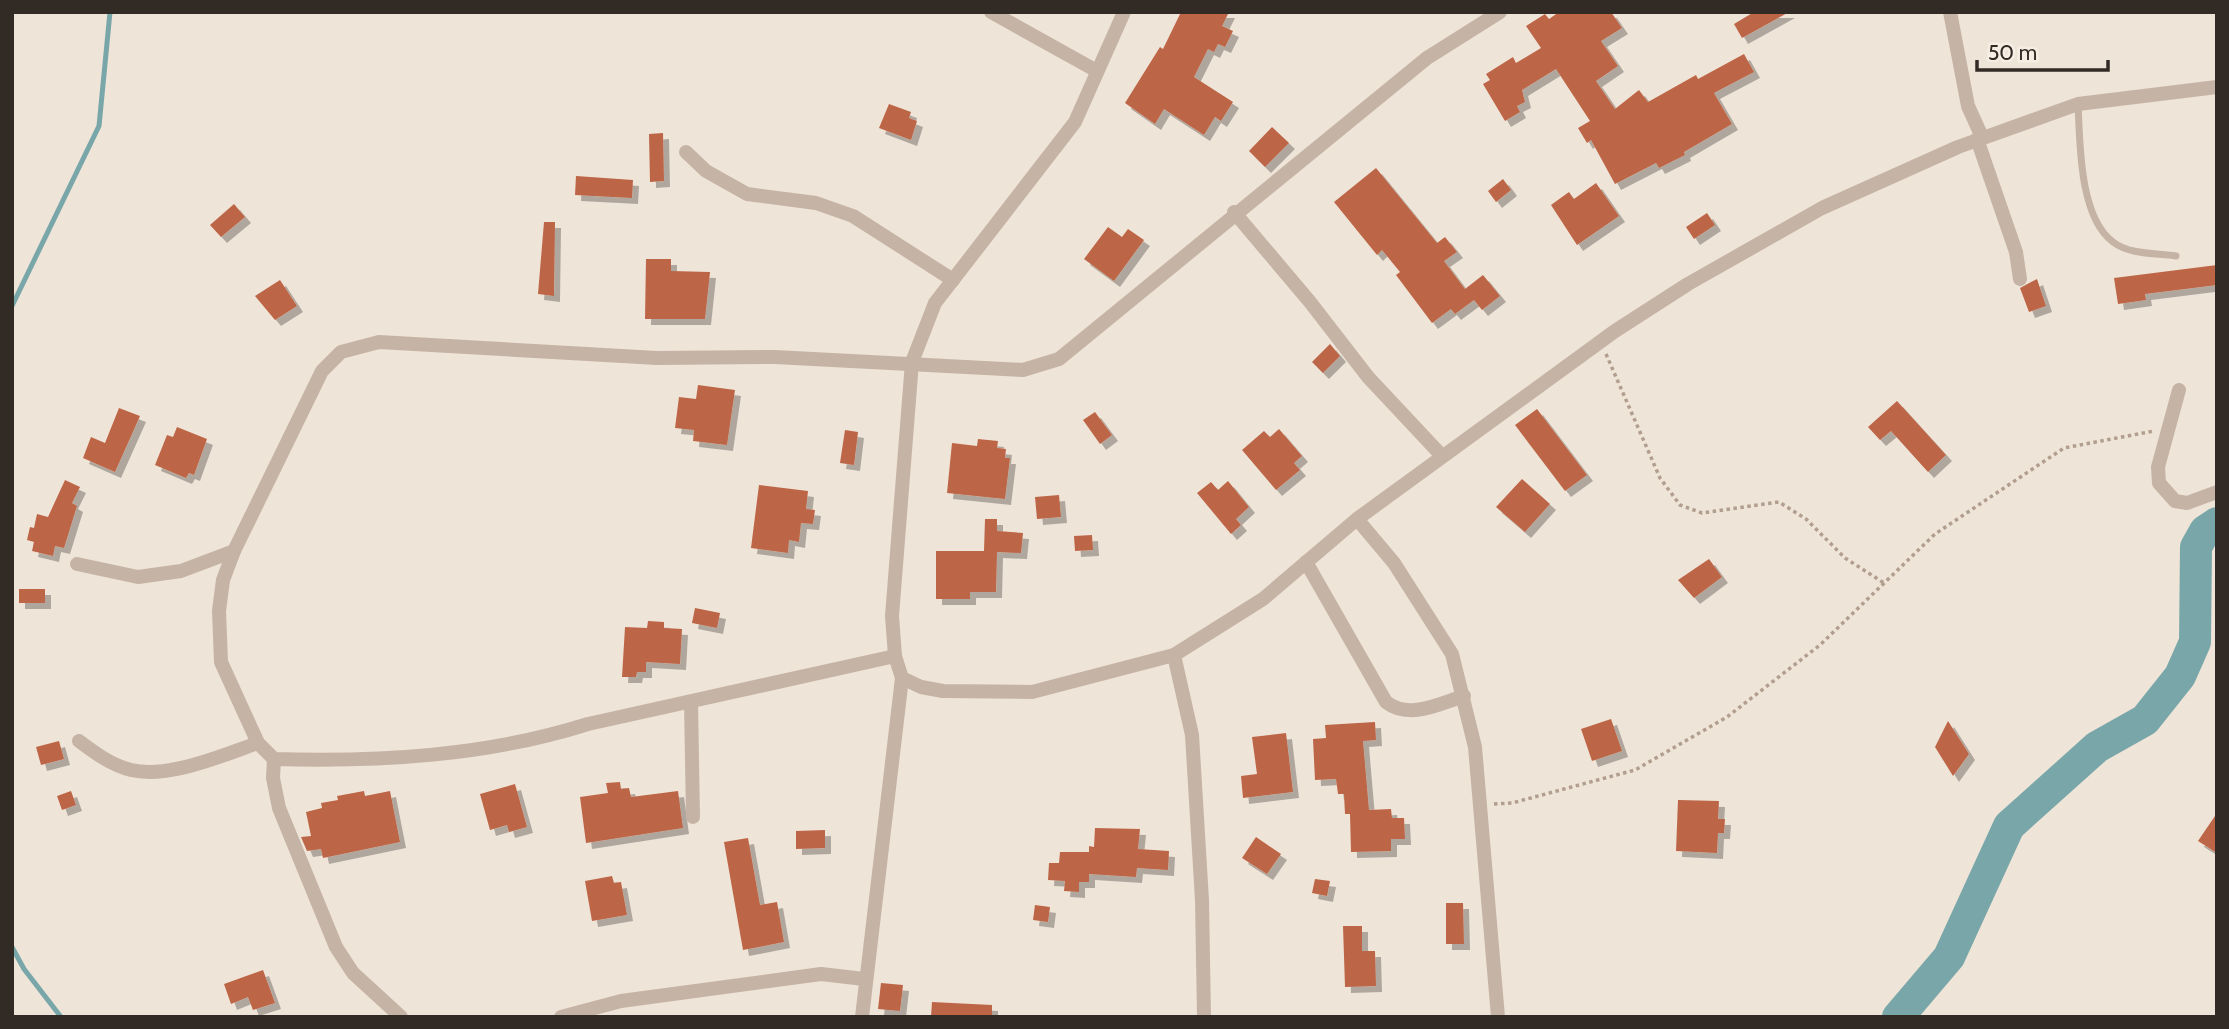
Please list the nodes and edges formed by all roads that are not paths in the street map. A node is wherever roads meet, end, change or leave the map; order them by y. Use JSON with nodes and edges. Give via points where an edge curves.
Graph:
{"nodes":[{"id":1,"x":991,"y":12,"type":"edge"},
{"id":2,"x":1124,"y":12,"type":"edge"},
{"id":3,"x":1500,"y":12,"type":"edge"},
{"id":4,"x":1950,"y":12,"type":"edge"},
{"id":5,"x":1097,"y":71,"type":"junction"},
{"id":6,"x":2217,"y":87,"type":"edge"},
{"id":7,"x":2078,"y":104,"type":"junction"},
{"id":8,"x":1980,"y":138,"type":"junction"},
{"id":9,"x":686,"y":152,"type":"dead end"},
{"id":10,"x":1234,"y":212,"type":"junction"},
{"id":11,"x":2176,"y":256,"type":"dead end"},
{"id":12,"x":2020,"y":279,"type":"dead end"},
{"id":13,"x":953,"y":280,"type":"junction"},
{"id":14,"x":912,"y":362,"type":"junction"},
{"id":15,"x":2179,"y":390,"type":"dead end"},
{"id":16,"x":1442,"y":456,"type":"junction"},
{"id":17,"x":2217,"y":492,"type":"edge"},
{"id":18,"x":1357,"y":519,"type":"junction"},
{"id":19,"x":234,"y":551,"type":"junction"},
{"id":20,"x":1306,"y":562,"type":"junction"},
{"id":21,"x":77,"y":564,"type":"dead end"},
{"id":22,"x":1174,"y":655,"type":"junction"},
{"id":23,"x":895,"y":656,"type":"junction"},
{"id":24,"x":902,"y":678,"type":"junction"},
{"id":25,"x":1464,"y":695,"type":"junction"},
{"id":26,"x":691,"y":702,"type":"junction"},
{"id":27,"x":79,"y":741,"type":"dead end"},
{"id":28,"x":258,"y":743,"type":"junction"},
{"id":29,"x":274,"y":759,"type":"junction"},
{"id":30,"x":693,"y":817,"type":"dead end"},
{"id":31,"x":864,"y":979,"type":"junction"},
{"id":32,"x":401,"y":1017,"type":"edge"},
{"id":33,"x":561,"y":1017,"type":"edge"},
{"id":34,"x":862,"y":1017,"type":"edge"},
{"id":35,"x":1204,"y":1017,"type":"edge"},
{"id":36,"x":1498,"y":1017,"type":"edge"}],
"edges":[{"from":1,"to":5,"type":"street"},
{"from":2,"to":5,"type":"street"},
{"from":3,"to":10,"type":"street","via":[[1427,58]]},
{"from":4,"to":8,"type":"street","via":[[1968,106]]},
{"from":5,"to":13,"type":"street","via":[[1075,122]]},
{"from":6,"to":7,"type":"street"},
{"from":7,"to":8,"type":"street"},
{"from":7,"to":11,"type":"lane","via":[[2080,155],[2090,206],[2102,230],[2113,243],[2134,251]]},
{"from":8,"to":12,"type":"street","via":[[2016,252]]},
{"from":8,"to":16,"type":"street","via":[[1822,208],[1688,284],[1600,341]]},
{"from":9,"to":13,"type":"street","via":[[706,171],[747,194],[816,203],[853,216]]},
{"from":10,"to":14,"type":"street","via":[[1059,359],[1023,370]]},
{"from":10,"to":16,"type":"street","via":[[1368,377]]},
{"from":13,"to":14,"type":"street","via":[[935,303]]},
{"from":14,"to":19,"type":"street","via":[[657,358],[379,342],[341,352],[322,372]]},
{"from":14,"to":23,"type":"street","via":[[892,616]]},
{"from":15,"to":17,"type":"street","via":[[2158,467],[2159,483],[2175,502],[2187,503]]},
{"from":16,"to":18,"type":"street"},
{"from":18,"to":20,"type":"street"},
{"from":18,"to":25,"type":"street","via":[[1394,563],[1440,632]]},
{"from":19,"to":21,"type":"street","via":[[181,571],[138,577]]},
{"from":19,"to":28,"type":"street","via":[[223,580],[219,611],[221,662]]},
{"from":20,"to":22,"type":"street","via":[[1263,599]]},
{"from":20,"to":25,"type":"street","via":[[1386,702],[1418,711]]},
{"from":22,"to":24,"type":"street","via":[[1032,692],[943,691]]},
{"from":22,"to":35,"type":"street","via":[[1192,736]]},
{"from":23,"to":24,"type":"street"},
{"from":23,"to":26,"type":"street"},
{"from":24,"to":31,"type":"street"},
{"from":25,"to":36,"type":"street","via":[[1475,747]]},
{"from":26,"to":29,"type":"street","via":[[551,736],[454,753],[341,761]]},
{"from":26,"to":30,"type":"street"},
{"from":27,"to":28,"type":"street","via":[[106,760],[134,771],[189,768]]},
{"from":28,"to":29,"type":"street"},
{"from":29,"to":32,"type":"street","via":[[279,808],[336,947],[353,973]]},
{"from":31,"to":33,"type":"street","via":[[821,974],[621,1000]]},
{"from":31,"to":34,"type":"street"}]}
